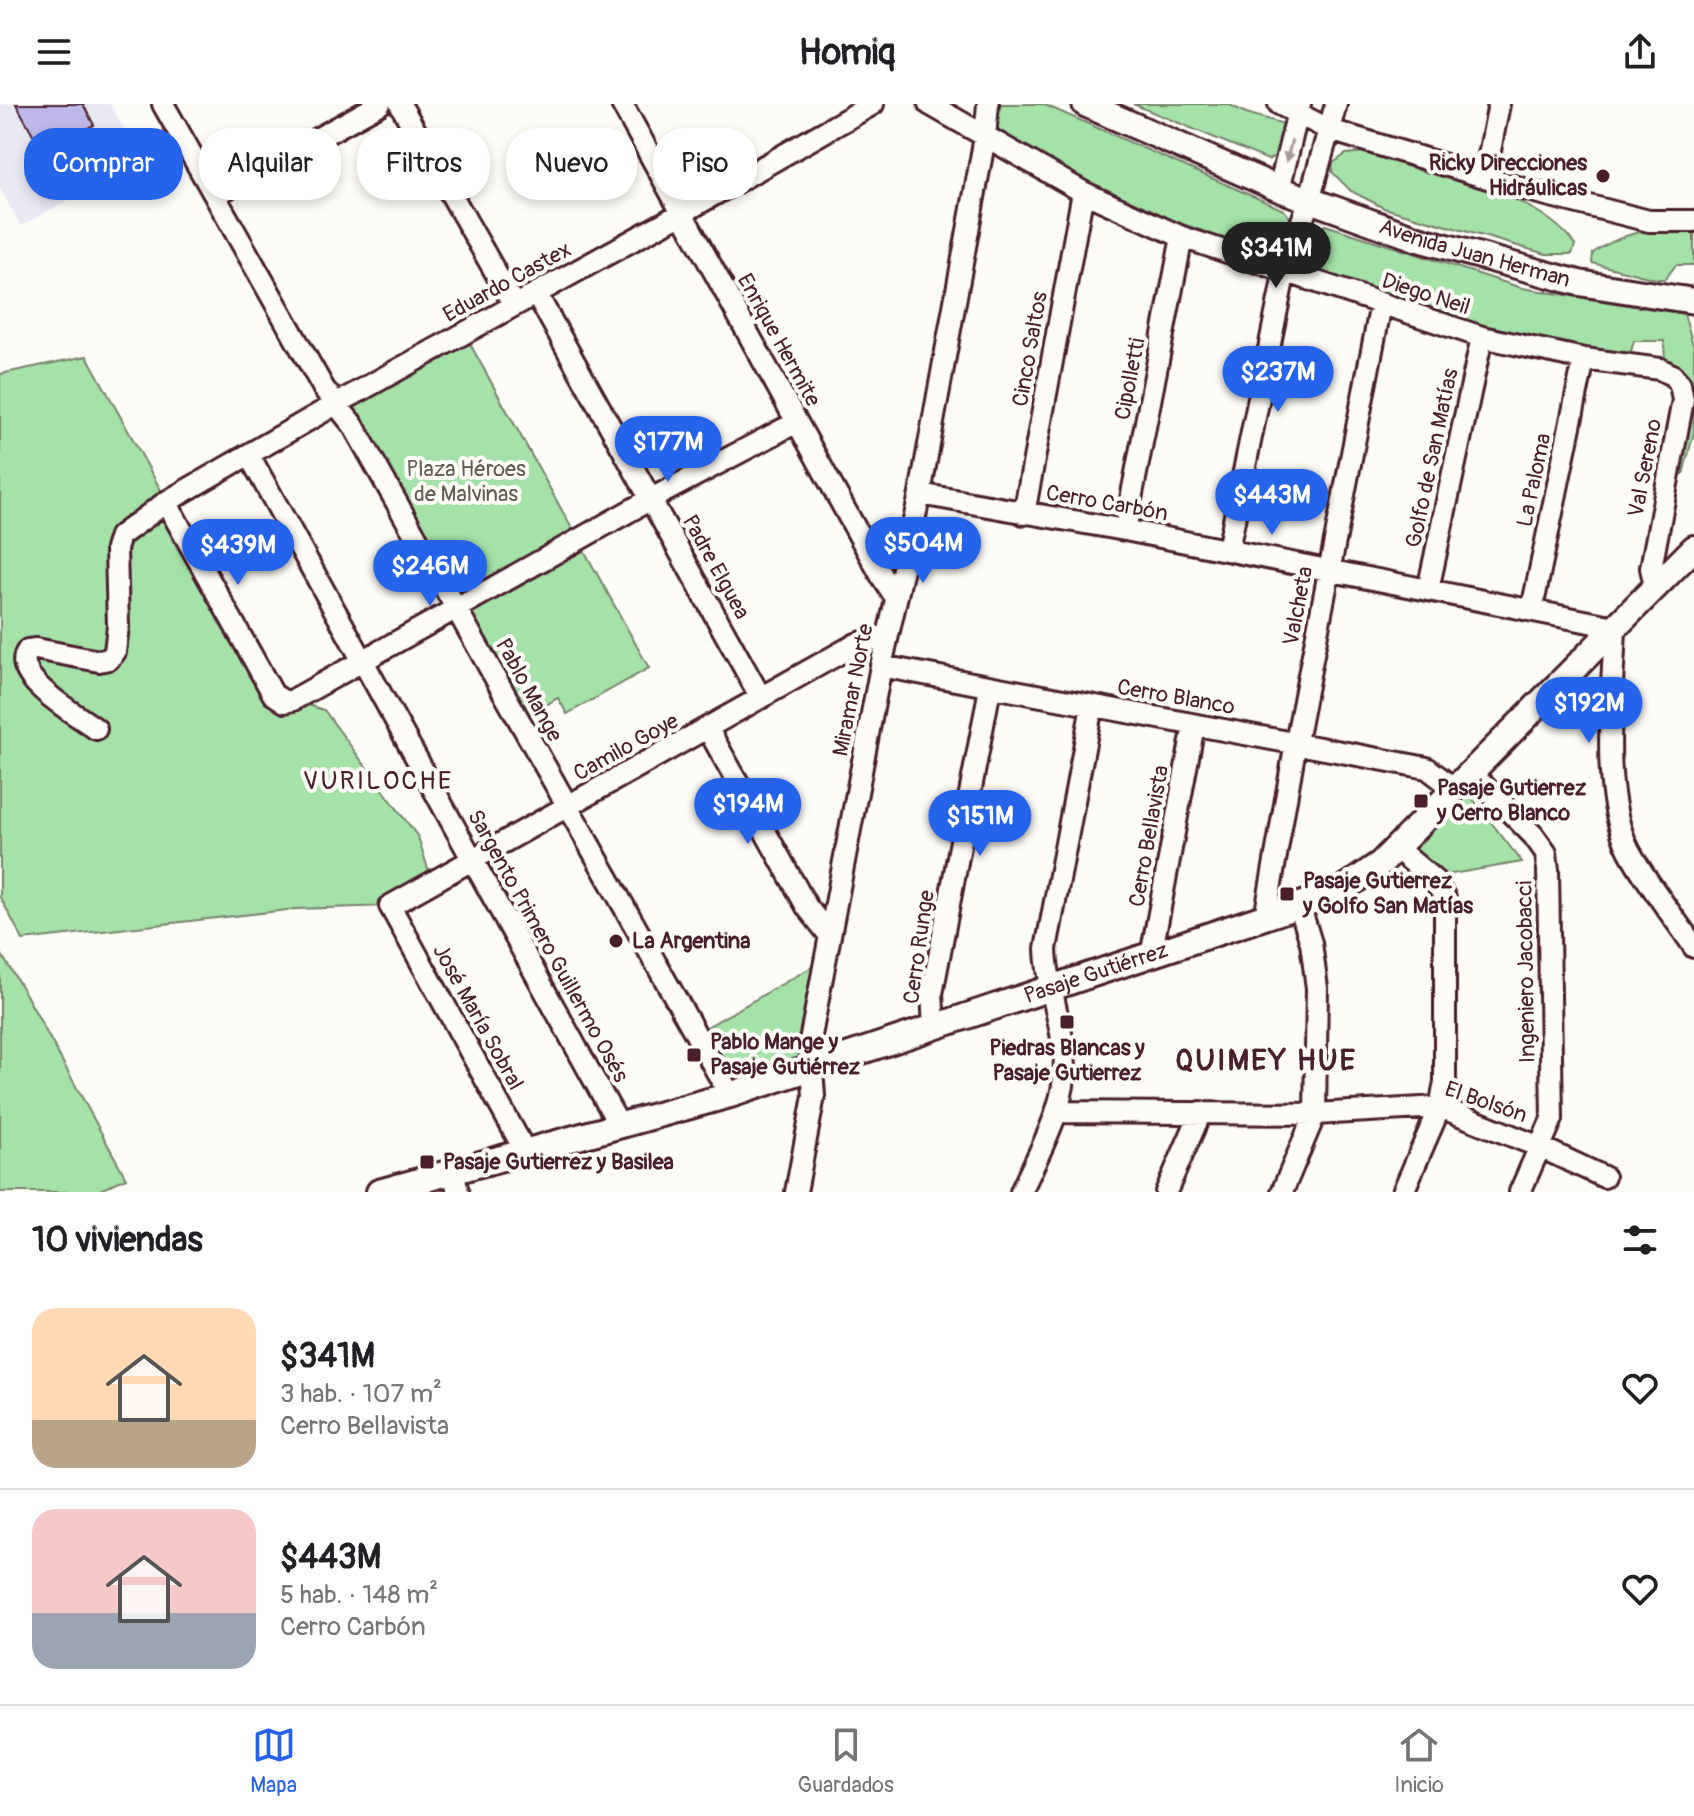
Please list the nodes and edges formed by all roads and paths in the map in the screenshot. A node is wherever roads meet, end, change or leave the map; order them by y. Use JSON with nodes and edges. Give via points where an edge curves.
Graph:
{"nodes":[{"id":1,"x":163,"y":104,"type":"edge"},
{"id":2,"x":380,"y":104,"type":"edge"},
{"id":3,"x":400,"y":104,"type":"edge"},
{"id":4,"x":622,"y":104,"type":"edge"},
{"id":5,"x":873,"y":104,"type":"edge"},
{"id":6,"x":929,"y":104,"type":"edge"},
{"id":7,"x":988,"y":104,"type":"edge"},
{"id":8,"x":1085,"y":104,"type":"edge"},
{"id":9,"x":1279,"y":104,"type":"edge"},
{"id":10,"x":1336,"y":104,"type":"edge"},
{"id":11,"x":1499,"y":104,"type":"edge"},
{"id":12,"x":1299,"y":108,"type":"edge"},
{"id":13,"x":336,"y":128,"type":"edge"},
{"id":14,"x":1330,"y":130,"type":"junction"},
{"id":15,"x":985,"y":137,"type":"junction"},
{"id":16,"x":199,"y":167,"type":"edge"},
{"id":17,"x":1485,"y":176,"type":"junction"},
{"id":18,"x":1279,"y":189,"type":"junction"},
{"id":19,"x":1083,"y":192,"type":"junction"},
{"id":20,"x":218,"y":200,"type":"edge"},
{"id":21,"x":1309,"y":201,"type":"junction"},
{"id":22,"x":682,"y":213,"type":"junction"},
{"id":23,"x":1694,"y":221,"type":"edge"},
{"id":24,"x":1182,"y":237,"type":"junction"},
{"id":25,"x":1285,"y":270,"type":"junction"},
{"id":26,"x":536,"y":293,"type":"junction"},
{"id":27,"x":1381,"y":304,"type":"junction"},
{"id":28,"x":1692,"y":304,"type":"edge"},
{"id":29,"x":514,"y":305,"type":"junction"},
{"id":30,"x":1482,"y":337,"type":"junction"},
{"id":31,"x":1584,"y":359,"type":"junction"},
{"id":32,"x":1660,"y":369,"type":"joint"},
{"id":33,"x":336,"y":404,"type":"junction"},
{"id":34,"x":797,"y":422,"type":"junction"},
{"id":35,"x":249,"y":455,"type":"junction"},
{"id":36,"x":920,"y":494,"type":"junction"},
{"id":37,"x":651,"y":499,"type":"junction"},
{"id":38,"x":166,"y":502,"type":"junction"},
{"id":39,"x":1024,"y":514,"type":"junction"},
{"id":40,"x":1125,"y":530,"type":"junction"},
{"id":41,"x":1694,"y":548,"type":"edge"},
{"id":42,"x":1228,"y":550,"type":"junction"},
{"id":43,"x":1330,"y":571,"type":"junction"},
{"id":44,"x":1655,"y":586,"type":"junction"},
{"id":45,"x":1428,"y":590,"type":"junction"},
{"id":46,"x":896,"y":598,"type":"junction"},
{"id":47,"x":456,"y":609,"type":"junction"},
{"id":48,"x":1532,"y":609,"type":"junction"},
{"id":49,"x":1615,"y":627,"type":"junction"},
{"id":50,"x":887,"y":635,"type":"junction"},
{"id":51,"x":364,"y":660,"type":"junction"},
{"id":52,"x":881,"y":666,"type":"junction"},
{"id":53,"x":990,"y":688,"type":"junction"},
{"id":54,"x":761,"y":698,"type":"junction"},
{"id":55,"x":1092,"y":706,"type":"junction"},
{"id":56,"x":1194,"y":725,"type":"junction"},
{"id":57,"x":96,"y":729,"type":"dead end"},
{"id":58,"x":708,"y":729,"type":"junction"},
{"id":59,"x":1296,"y":742,"type":"junction"},
{"id":60,"x":1464,"y":782,"type":"junction"},
{"id":61,"x":568,"y":807,"type":"junction"},
{"id":62,"x":1396,"y":848,"type":"junction"},
{"id":63,"x":473,"y":859,"type":"junction"},
{"id":64,"x":390,"y":906,"type":"joint"},
{"id":65,"x":1300,"y":907,"type":"junction"},
{"id":66,"x":1265,"y":918,"type":"junction"},
{"id":67,"x":830,"y":936,"type":"junction"},
{"id":68,"x":1694,"y":947,"type":"edge"},
{"id":69,"x":1151,"y":956,"type":"junction"},
{"id":70,"x":1050,"y":989,"type":"junction"},
{"id":71,"x":934,"y":1026,"type":"junction"},
{"id":72,"x":812,"y":1066,"type":"junction"},
{"id":73,"x":730,"y":1095,"type":"junction"},
{"id":74,"x":1440,"y":1107,"type":"junction"},
{"id":75,"x":1056,"y":1112,"type":"junction"},
{"id":76,"x":1201,"y":1112,"type":"junction"},
{"id":77,"x":1315,"y":1114,"type":"junction"},
{"id":78,"x":619,"y":1125,"type":"junction"},
{"id":79,"x":1540,"y":1147,"type":"junction"},
{"id":80,"x":525,"y":1151,"type":"junction"},
{"id":81,"x":1604,"y":1177,"type":"dead end"},
{"id":82,"x":456,"y":1182,"type":"edge"},
{"id":83,"x":379,"y":1192,"type":"edge"},
{"id":84,"x":796,"y":1192,"type":"edge"},
{"id":85,"x":1021,"y":1192,"type":"edge"},
{"id":86,"x":1166,"y":1192,"type":"edge"},
{"id":87,"x":1282,"y":1192,"type":"edge"},
{"id":88,"x":1403,"y":1192,"type":"edge"},
{"id":89,"x":1520,"y":1192,"type":"edge"}],
"edges":[{"from":1,"to":16,"type":"street","name":"Pablo Mange"},
{"from":2,"to":13,"type":"street"},
{"from":3,"to":29,"type":"street"},
{"from":4,"to":22,"type":"street","name":"Enrique Hermite"},
{"from":5,"to":22,"type":"street","name":"Eduardo Castex"},
{"from":6,"to":15,"type":"street","name":"Diego Neil"},
{"from":7,"to":15,"type":"street","name":"Miramar Norte"},
{"from":8,"to":18,"type":"main road","name":"Avenida Juan Herman"},
{"from":9,"to":12,"type":"street"},
{"from":10,"to":14,"type":"street"},
{"from":11,"to":17,"type":"street"},
{"from":12,"to":14,"type":"street"},
{"from":12,"to":18,"type":"street","one_way":true},
{"from":14,"to":17,"type":"street"},
{"from":14,"to":21,"type":"street"},
{"from":15,"to":19,"type":"street","name":"Diego Neil"},
{"from":15,"to":36,"type":"street","name":"Miramar Norte"},
{"from":17,"to":23,"type":"street","via":[[1649,221]]},
{"from":18,"to":21,"type":"main road","name":"Avenida Juan Herman"},
{"from":19,"to":24,"type":"street","name":"Diego Neil"},
{"from":19,"to":39,"type":"street","name":"Cinco Saltos"},
{"from":20,"to":33,"type":"street","name":"Pablo Mange"},
{"from":21,"to":25,"type":"street"},
{"from":21,"to":28,"type":"main road","name":"Avenida Juan Herman","via":[[1516,267]]},
{"from":22,"to":26,"type":"street","name":"Eduardo Castex"},
{"from":22,"to":34,"type":"street","name":"Enrique Hermite"},
{"from":24,"to":25,"type":"street","name":"Diego Neil"},
{"from":24,"to":40,"type":"street","name":"Cipolletti"},
{"from":25,"to":27,"type":"street","name":"Diego Neil"},
{"from":25,"to":42,"type":"street"},
{"from":26,"to":29,"type":"street","name":"Eduardo Castex"},
{"from":26,"to":37,"type":"street","name":"Padre Elguea"},
{"from":27,"to":30,"type":"street","name":"Diego Neil"},
{"from":27,"to":43,"type":"street","name":"Valcheta"},
{"from":29,"to":33,"type":"street","name":"Eduardo Castex"},
{"from":30,"to":31,"type":"street","name":"Diego Neil"},
{"from":30,"to":45,"type":"street","name":"Golfo de San Matías"},
{"from":31,"to":32,"type":"street","name":"Diego Neil"},
{"from":31,"to":48,"type":"street","name":"La Paloma"},
{"from":32,"to":44,"type":"street","name":"Val Sereno","via":[[1680,384],[1683,400],[1651,568]]},
{"from":33,"to":35,"type":"street","name":"Eduardo Castex"},
{"from":33,"to":47,"type":"street","name":"Pablo Mange","via":[[353,425]]},
{"from":34,"to":37,"type":"street"},
{"from":34,"to":46,"type":"street","name":"Enrique Hermite"},
{"from":35,"to":38,"type":"street","name":"Eduardo Castex"},
{"from":35,"to":51,"type":"street","name":"Sargento Primero Guillermo Osés"},
{"from":36,"to":39,"type":"street","name":"Cerro Carbón"},
{"from":36,"to":46,"type":"street","name":"Miramar Norte"},
{"from":37,"to":47,"type":"street"},
{"from":37,"to":54,"type":"street","name":"Padre Elguea"},
{"from":38,"to":51,"type":"street","via":[[273,694],[285,702],[293,700]]},
{"from":38,"to":57,"type":"street","name":"Eduardo Castex","via":[[120,536],[118,626],[109,659],[36,649],[23,656],[33,682]]},
{"from":39,"to":40,"type":"street","name":"Cerro Carbón"},
{"from":40,"to":42,"type":"street","name":"Cerro Carbón"},
{"from":41,"to":44,"type":"main road","name":"Pasaje Gutiérrez"},
{"from":42,"to":43,"type":"street","name":"Cerro Carbón"},
{"from":43,"to":45,"type":"street","name":"Cerro Carbón"},
{"from":43,"to":59,"type":"street","name":"Valcheta"},
{"from":44,"to":49,"type":"main road","name":"Pasaje Gutiérrez"},
{"from":45,"to":48,"type":"street","name":"Cerro Carbón"},
{"from":46,"to":50,"type":"street","name":"Miramar Norte"},
{"from":47,"to":51,"type":"street"},
{"from":47,"to":61,"type":"street","name":"Pablo Mange"},
{"from":48,"to":49,"type":"street","name":"Cerro Carbón"},
{"from":49,"to":60,"type":"main road","name":"Pasaje Gutiérrez"},
{"from":49,"to":68,"type":"street","via":[[1610,787],[1617,819],[1630,851]]},
{"from":50,"to":52,"type":"street","name":"Miramar Norte"},
{"from":50,"to":54,"type":"street","name":"Camilo Goye","via":[[856,644]]},
{"from":51,"to":63,"type":"street","name":"Sargento Primero Guillermo Osés"},
{"from":52,"to":53,"type":"street","name":"Cerro Blanco"},
{"from":52,"to":67,"type":"street","name":"Miramar Norte"},
{"from":53,"to":55,"type":"street","name":"Cerro Blanco"},
{"from":53,"to":71,"type":"street","name":"Cerro Runge","via":[[932,994]]},
{"from":54,"to":58,"type":"street","name":"Camilo Goye"},
{"from":55,"to":56,"type":"street","name":"Cerro Blanco"},
{"from":55,"to":70,"type":"street","via":[[1046,949]]},
{"from":56,"to":59,"type":"street","name":"Cerro Blanco"},
{"from":56,"to":69,"type":"street","name":"Cerro Bellavista"},
{"from":58,"to":61,"type":"street","name":"Camilo Goye"},
{"from":58,"to":67,"type":"street","via":[[807,907]]},
{"from":59,"to":60,"type":"street","name":"Cerro Blanco","via":[[1427,768]]},
{"from":59,"to":66,"type":"street","name":"Valcheta"},
{"from":60,"to":62,"type":"main road","name":"Pasaje Gutiérrez"},
{"from":60,"to":79,"type":"street","name":"Ingeniero Jacobacci","via":[[1533,835],[1546,853],[1554,1100]]},
{"from":61,"to":63,"type":"street","name":"Camilo Goye"},
{"from":61,"to":73,"type":"street","name":"Pablo Mange"},
{"from":62,"to":65,"type":"main road","name":"Pasaje Gutiérrez","via":[[1358,882]]},
{"from":62,"to":74,"type":"street","via":[[1435,881],[1445,898],[1445,1082]]},
{"from":63,"to":64,"type":"street","name":"Camilo Goye"},
{"from":63,"to":78,"type":"street","name":"Sargento Primero Guillermo Osés"},
{"from":64,"to":80,"type":"street","name":"José María Sobral"},
{"from":65,"to":66,"type":"main road","name":"Pasaje Gutiérrez"},
{"from":65,"to":77,"type":"street","via":[[1317,988]]},
{"from":66,"to":69,"type":"main road","name":"Pasaje Gutiérrez"},
{"from":67,"to":72,"type":"street","name":"Miramar Norte","via":[[810,1041]]},
{"from":69,"to":70,"type":"main road","name":"Pasaje Gutiérrez"},
{"from":70,"to":71,"type":"main road","name":"Pasaje Gutiérrez"},
{"from":70,"to":75,"type":"street","via":[[1065,1056]]},
{"from":71,"to":72,"type":"main road","name":"Pasaje Gutiérrez"},
{"from":72,"to":73,"type":"main road","name":"Pasaje Gutiérrez"},
{"from":72,"to":84,"type":"street","name":"Miramar Norte","via":[[814,1096]]},
{"from":73,"to":78,"type":"main road","name":"Pasaje Gutiérrez"},
{"from":74,"to":77,"type":"street","name":"El Bolsón"},
{"from":74,"to":79,"type":"street","name":"El Bolsón"},
{"from":74,"to":88,"type":"street"},
{"from":75,"to":76,"type":"street","name":"El Bolsón"},
{"from":75,"to":85,"type":"street"},
{"from":76,"to":77,"type":"street","name":"El Bolsón"},
{"from":76,"to":86,"type":"street"},
{"from":77,"to":87,"type":"street"},
{"from":78,"to":80,"type":"main road","name":"Pasaje Gutiérrez"},
{"from":79,"to":81,"type":"street","name":"El Bolsón"},
{"from":79,"to":89,"type":"street","name":"Ingeniero Jacobacci"},
{"from":80,"to":82,"type":"main road","name":"Pasaje Gutiérrez"},
{"from":82,"to":83,"type":"main road","name":"Pasaje Gutiérrez"}]}
